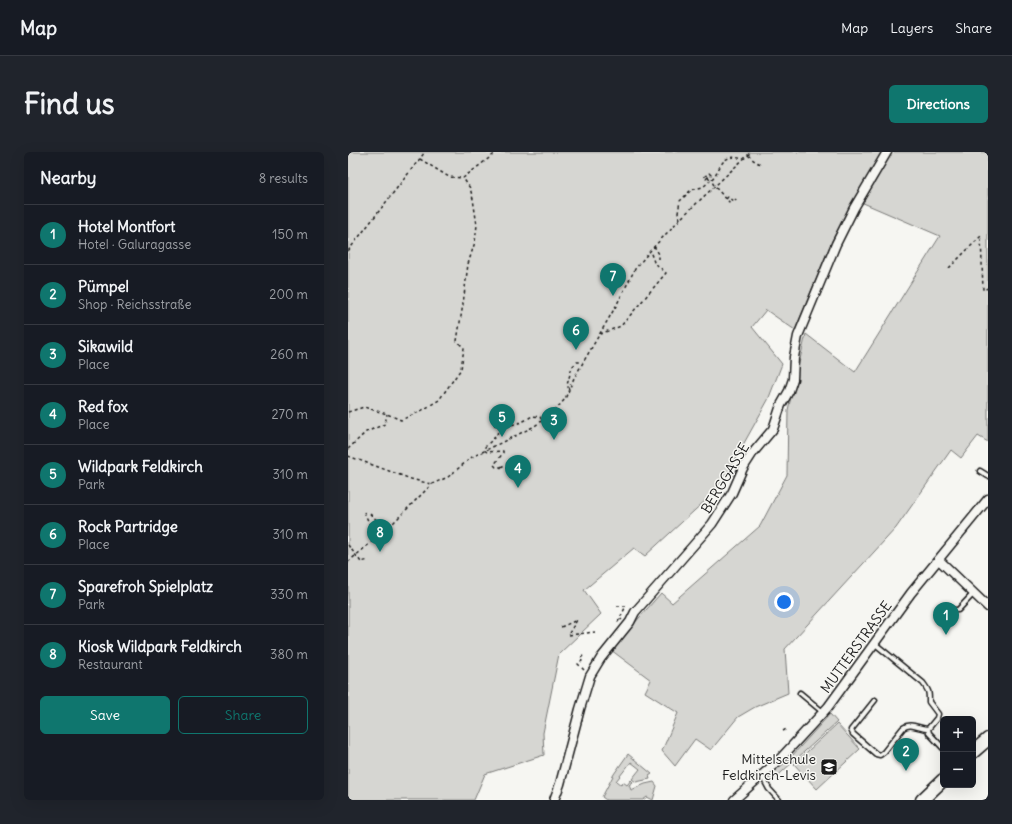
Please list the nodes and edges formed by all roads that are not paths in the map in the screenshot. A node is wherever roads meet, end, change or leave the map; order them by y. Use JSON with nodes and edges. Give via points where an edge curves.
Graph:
{"nodes":[{"id":1,"x":888,"y":152,"type":"edge"},
{"id":2,"x":980,"y":471,"type":"dead end"},
{"id":3,"x":988,"y":476,"type":"edge"},
{"id":4,"x":988,"y":499,"type":"edge"},
{"id":5,"x":939,"y":560,"type":"junction"},
{"id":6,"x":974,"y":593,"type":"junction"},
{"id":7,"x":988,"y":607,"type":"edge"},
{"id":8,"x":943,"y":620,"type":"dead end"},
{"id":9,"x":873,"y":645,"type":"junction"},
{"id":10,"x":800,"y":693,"type":"dead end"},
{"id":11,"x":875,"y":700,"type":"dead end"},
{"id":12,"x":824,"y":713,"type":"junction"},
{"id":13,"x":928,"y":729,"type":"junction"},
{"id":14,"x":988,"y":739,"type":"edge"},
{"id":15,"x":940,"y":745,"type":"edge"},
{"id":16,"x":976,"y":749,"type":"edge"},
{"id":17,"x":762,"y":775,"type":"junction"},
{"id":18,"x":940,"y":783,"type":"edge"},
{"id":19,"x":554,"y":800,"type":"edge"},
{"id":20,"x":734,"y":800,"type":"edge"},
{"id":21,"x":779,"y":800,"type":"edge"},
{"id":22,"x":922,"y":800,"type":"edge"}],
"edges":[{"from":1,"to":19,"type":"street","name":"BERGGASSE","via":[[854,208],[836,244],[798,336],[794,357],[794,379],[773,429],[743,468],[732,493],[712,524],[635,612],[596,665],[586,686]]},
{"from":2,"to":3,"type":"lane"},
{"from":4,"to":5,"type":"street","name":"MUTTERSTRASSE"},
{"from":5,"to":6,"type":"street"},
{"from":5,"to":9,"type":"street","name":"MUTTERSTRASSE"},
{"from":6,"to":7,"type":"street"},
{"from":6,"to":8,"type":"lane","via":[[958,610],[951,610]]},
{"from":9,"to":12,"type":"street","name":"MUTTERSTRASSE"},
{"from":9,"to":13,"type":"lane","via":[[928,690],[928,702],[938,714]]},
{"from":10,"to":12,"type":"lane"},
{"from":11,"to":13,"type":"lane","via":[[851,730],[876,754],[884,752],[907,726]]},
{"from":12,"to":17,"type":"street","name":"MUTTERSTRASSE","via":[[794,746]]},
{"from":13,"to":15,"type":"lane"},
{"from":14,"to":16,"type":"main road"},
{"from":17,"to":20,"type":"street","name":"MUTTERSTRASSE"},
{"from":17,"to":21,"type":"lane","via":[[769,789]]},
{"from":18,"to":22,"type":"main road"}]}
